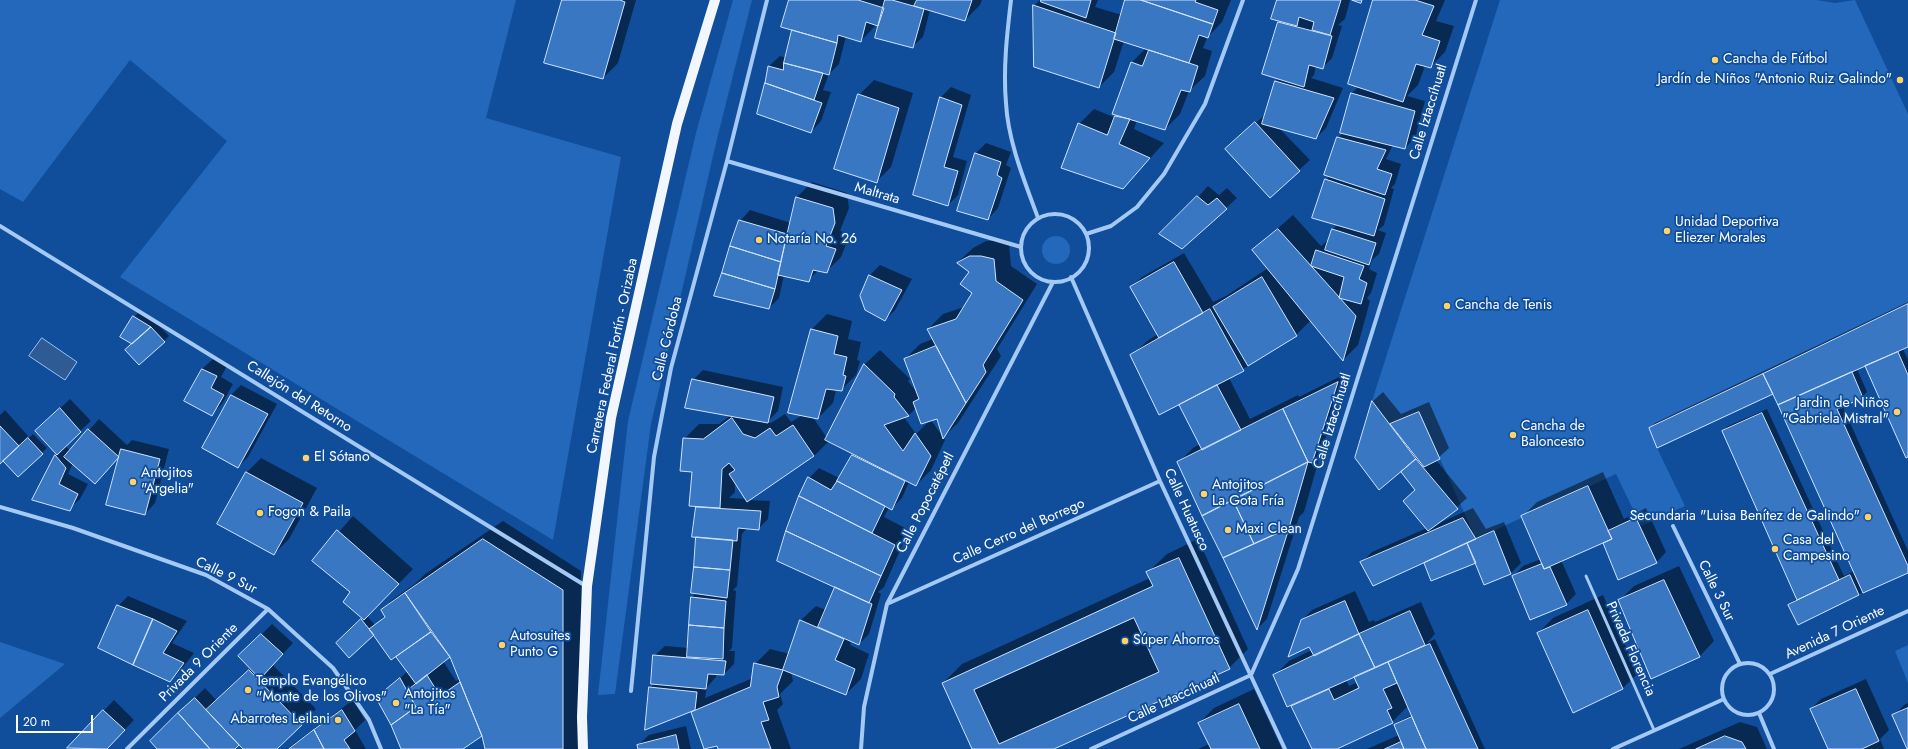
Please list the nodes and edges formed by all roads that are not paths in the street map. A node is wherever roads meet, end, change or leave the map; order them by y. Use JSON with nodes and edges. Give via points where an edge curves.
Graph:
{"nodes":[{"id":1,"x":714,"y":0,"type":"edge"},
{"id":2,"x":767,"y":0,"type":"edge"},
{"id":3,"x":1011,"y":0,"type":"edge"},
{"id":4,"x":1242,"y":0,"type":"edge"},
{"id":5,"x":1476,"y":0,"type":"edge"},
{"id":6,"x":727,"y":161,"type":"junction"},
{"id":7,"x":1038,"y":218,"type":"junction"},
{"id":8,"x":0,"y":226,"type":"edge"},
{"id":9,"x":1086,"y":234,"type":"junction"},
{"id":10,"x":1021,"y":247,"type":"junction"},
{"id":11,"x":1071,"y":277,"type":"junction"},
{"id":12,"x":1053,"y":282,"type":"junction"},
{"id":13,"x":1160,"y":481,"type":"junction"},
{"id":14,"x":0,"y":507,"type":"edge"},
{"id":15,"x":1673,"y":526,"type":"dead end"},
{"id":16,"x":1586,"y":576,"type":"dead end"},
{"id":17,"x":587,"y":586,"type":"junction"},
{"id":18,"x":887,"y":604,"type":"junction"},
{"id":19,"x":268,"y":610,"type":"junction"},
{"id":20,"x":1908,"y":611,"type":"edge"},
{"id":21,"x":1740,"y":664,"type":"junction"},
{"id":22,"x":1770,"y":674,"type":"junction"},
{"id":23,"x":1251,"y":676,"type":"junction"},
{"id":24,"x":631,"y":691,"type":"dead end"},
{"id":25,"x":1724,"y":698,"type":"junction"},
{"id":26,"x":1758,"y":713,"type":"junction"},
{"id":27,"x":1654,"y":730,"type":"junction"},
{"id":28,"x":127,"y":749,"type":"edge"},
{"id":29,"x":381,"y":749,"type":"edge"},
{"id":30,"x":583,"y":749,"type":"edge"},
{"id":31,"x":861,"y":749,"type":"edge"},
{"id":32,"x":1091,"y":749,"type":"edge"},
{"id":33,"x":1285,"y":749,"type":"edge"},
{"id":34,"x":1613,"y":749,"type":"edge"},
{"id":35,"x":1774,"y":749,"type":"edge"}],
"edges":[{"from":1,"to":17,"type":"main road","name":"Carretera Federal Fortín - Orizaba","via":[[676,124],[611,418]]},
{"from":2,"to":6,"type":"street","name":"Calle Córdoba"},
{"from":3,"to":7,"type":"street","via":[[1006,45],[1006,105],[1018,161]]},
{"from":4,"to":9,"type":"street","via":[[1205,104],[1164,174],[1137,207],[1111,226]]},
{"from":5,"to":23,"type":"street","name":"Calle Iztaccíhuatl","via":[[1298,569]]},
{"from":6,"to":10,"type":"street","name":"Maltrata"},
{"from":6,"to":24,"type":"street","name":"Calle Córdoba","via":[[671,368],[656,449]]},
{"from":7,"to":9,"type":"street","via":[[1060,214],[1071,218]]},
{"from":7,"to":10,"type":"street","via":[[1026,230]]},
{"from":8,"to":17,"type":"street","name":"Callejón del Retorno"},
{"from":9,"to":11,"type":"street","via":[[1088,253],[1085,263],[1080,271]]},
{"from":10,"to":12,"type":"street","via":[[1027,267],[1034,274]]},
{"from":11,"to":12,"type":"street"},
{"from":11,"to":13,"type":"street","name":"Calle Huatusco"},
{"from":12,"to":18,"type":"street","name":"Calle Popocatépetl"},
{"from":13,"to":18,"type":"street","name":"Calle Cerro del Borrego"},
{"from":13,"to":23,"type":"street","name":"Calle Huatusco"},
{"from":14,"to":19,"type":"street","name":"Calle 9 Sur","via":[[73,528],[206,575]]},
{"from":15,"to":21,"type":"street","name":"Calle 3 Sur"},
{"from":16,"to":27,"type":"lane","name":"Privada Florencia"},
{"from":17,"to":30,"type":"main road","name":"Carretera Federal Fortín - Orizaba"},
{"from":18,"to":31,"type":"street","name":"Calle Popocatépetl","via":[[864,707]]},
{"from":19,"to":28,"type":"street","name":"Privada 9 Oriente"},
{"from":19,"to":29,"type":"street","name":"Calle 9 Sur","via":[[333,668],[369,720]]},
{"from":20,"to":22,"type":"street","name":"Avenida 7 Oriente"},
{"from":21,"to":22,"type":"street","via":[[1755,664]]},
{"from":21,"to":25,"type":"street","via":[[1731,668],[1725,675],[1722,684]]},
{"from":22,"to":26,"type":"street","via":[[1774,695],[1771,702]]},
{"from":23,"to":32,"type":"street","name":"Calle Iztaccíhuatl"},
{"from":23,"to":33,"type":"street","name":"Calle Huatusco"},
{"from":25,"to":26,"type":"street","via":[[1736,712],[1751,715]]},
{"from":25,"to":27,"type":"street"},
{"from":26,"to":35,"type":"street"},
{"from":27,"to":34,"type":"street"}]}
